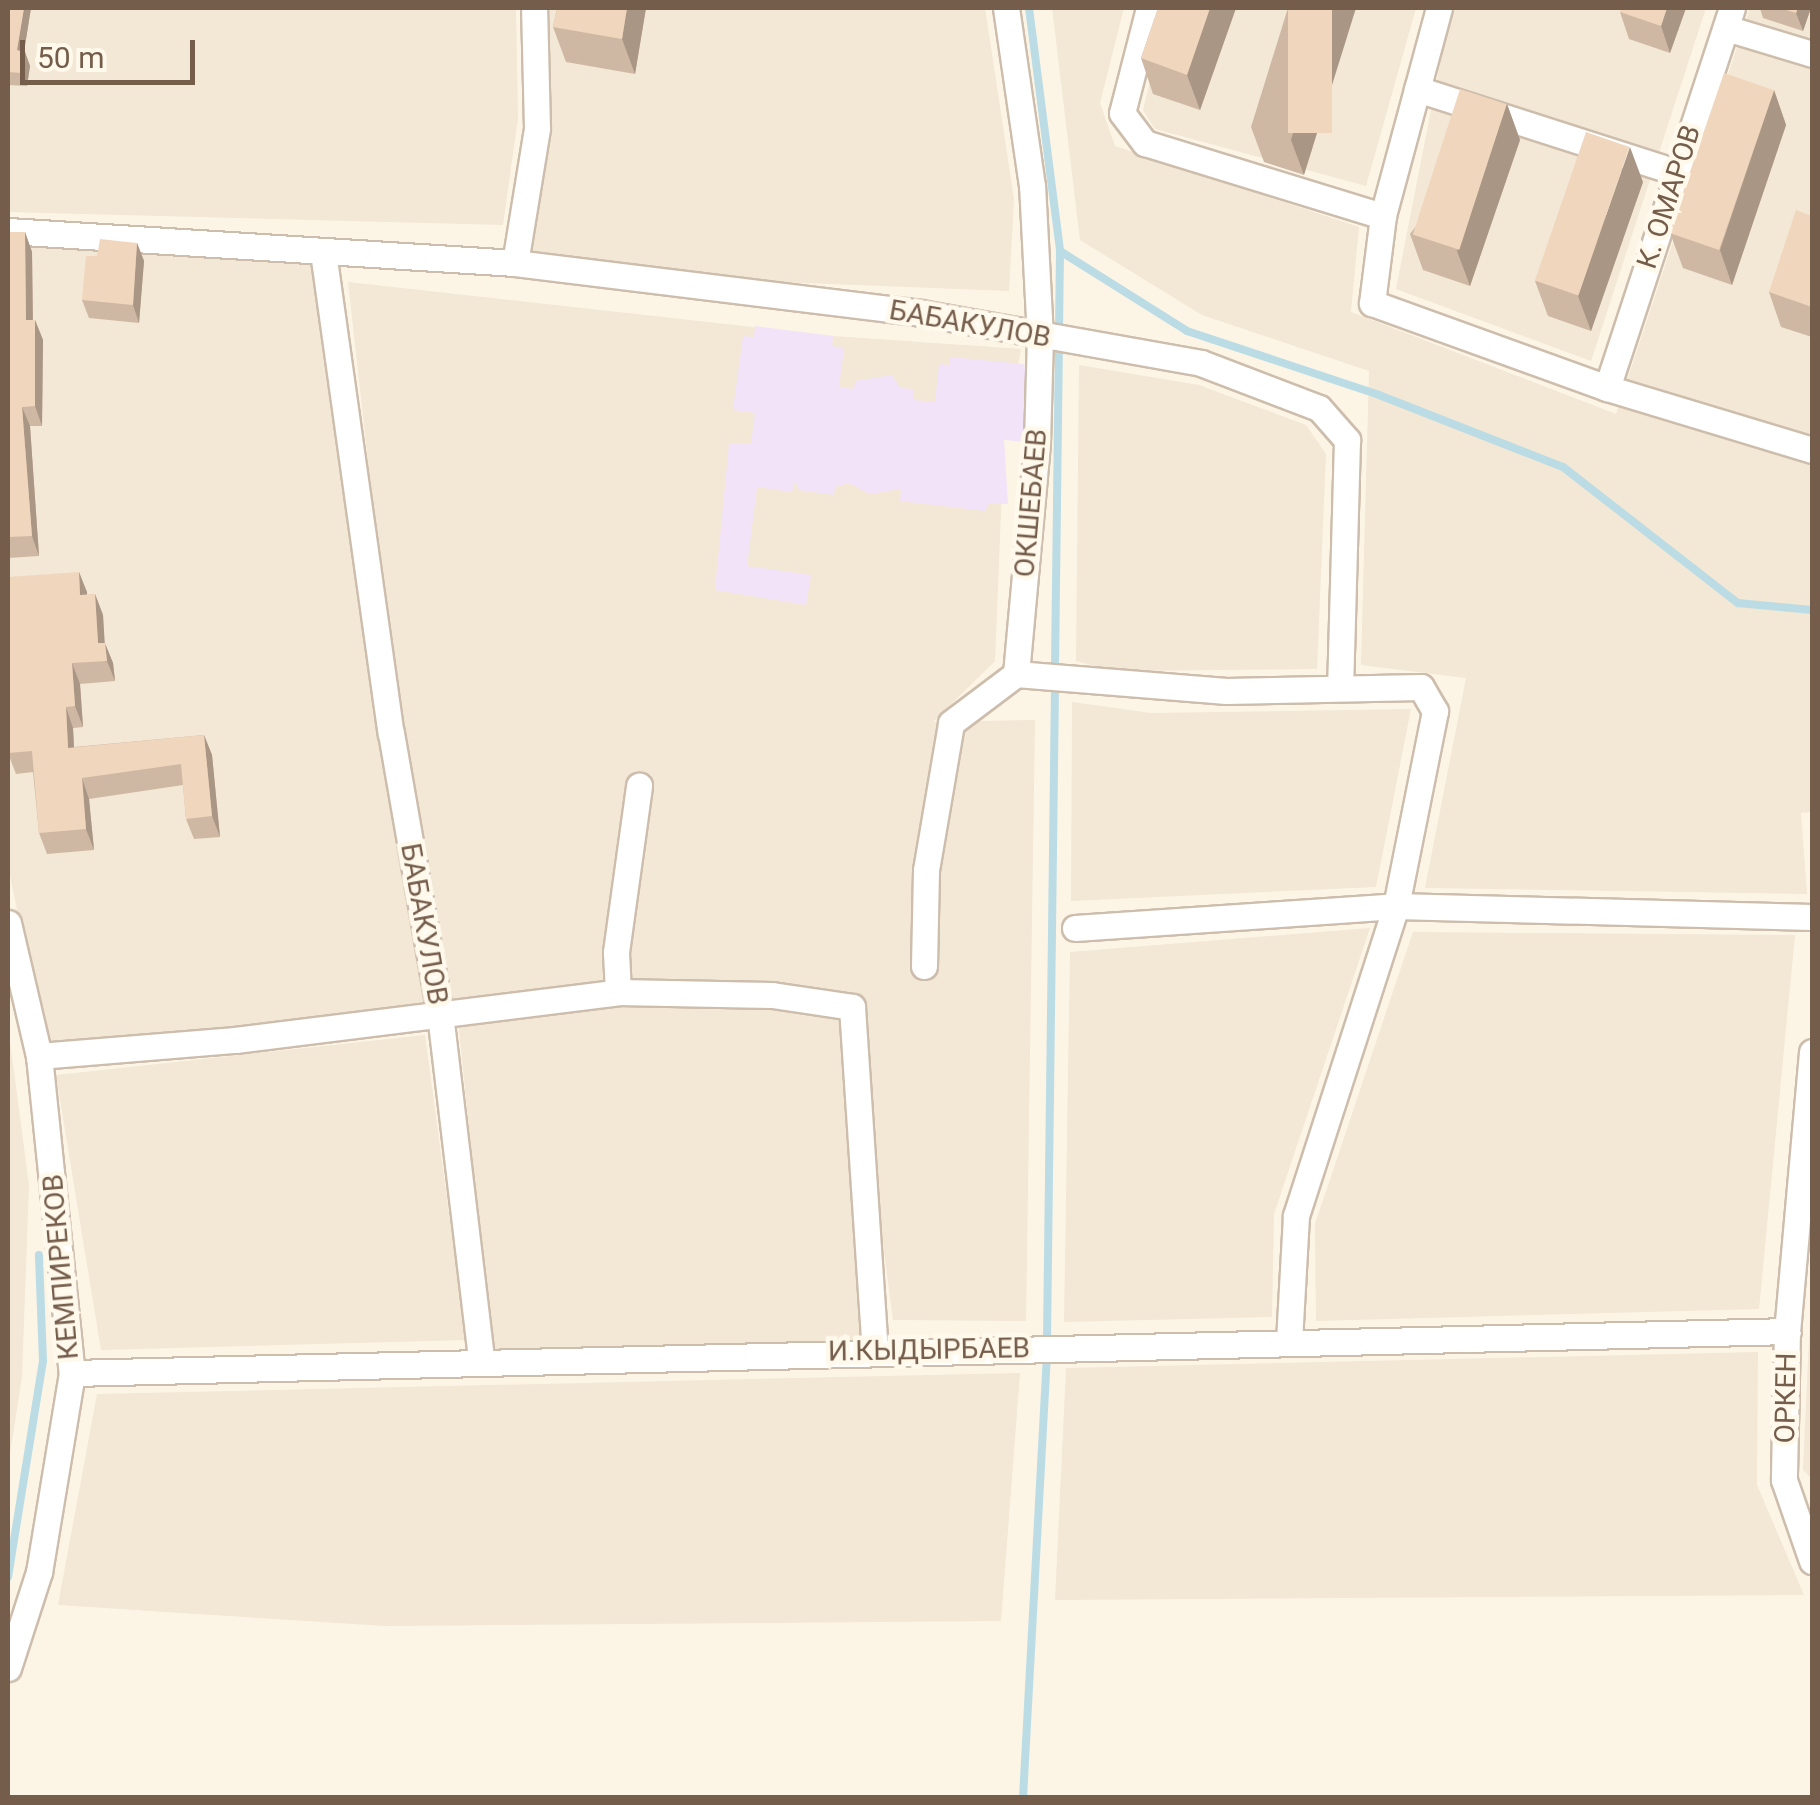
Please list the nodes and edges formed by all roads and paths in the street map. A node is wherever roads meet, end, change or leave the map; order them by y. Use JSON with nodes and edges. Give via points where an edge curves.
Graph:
{"nodes":[{"id":1,"x":534,"y":8,"type":"edge"},
{"id":2,"x":1006,"y":8,"type":"edge"},
{"id":3,"x":1149,"y":8,"type":"edge"},
{"id":4,"x":1438,"y":8,"type":"edge"},
{"id":5,"x":1729,"y":18,"type":"edge"},
{"id":6,"x":1812,"y":54,"type":"edge"},
{"id":7,"x":1418,"y":89,"type":"junction"},
{"id":8,"x":1676,"y":172,"type":"junction"},
{"id":9,"x":1383,"y":216,"type":"junction"},
{"id":10,"x":8,"y":232,"type":"edge"},
{"id":11,"x":324,"y":252,"type":"junction"},
{"id":12,"x":516,"y":263,"type":"junction"},
{"id":13,"x":1040,"y":337,"type":"junction"},
{"id":14,"x":1607,"y":388,"type":"junction"},
{"id":15,"x":1812,"y":450,"type":"edge"},
{"id":16,"x":1016,"y":674,"type":"junction"},
{"id":17,"x":1340,"y":688,"type":"junction"},
{"id":18,"x":639,"y":786,"type":"dead end"},
{"id":19,"x":1396,"y":906,"type":"junction"},
{"id":20,"x":1812,"y":917,"type":"edge"},
{"id":21,"x":8,"y":922,"type":"edge"},
{"id":22,"x":1074,"y":928,"type":"dead end"},
{"id":23,"x":924,"y":966,"type":"dead end"},
{"id":24,"x":618,"y":992,"type":"junction"},
{"id":25,"x":440,"y":1014,"type":"junction"},
{"id":26,"x":1812,"y":1052,"type":"edge"},
{"id":27,"x":39,"y":1056,"type":"junction"},
{"id":28,"x":1787,"y":1331,"type":"junction"},
{"id":29,"x":1289,"y":1342,"type":"junction"},
{"id":30,"x":875,"y":1352,"type":"junction"},
{"id":31,"x":480,"y":1360,"type":"junction"},
{"id":32,"x":72,"y":1373,"type":"junction"},
{"id":33,"x":1812,"y":1561,"type":"edge"},
{"id":34,"x":8,"y":1668,"type":"edge"}],
"edges":[{"from":1,"to":12,"type":"street","via":[[537,128]]},
{"from":2,"to":13,"type":"street","name":"ОКШЕБАЕВ","via":[[1032,186]]},
{"from":3,"to":9,"type":"street","via":[[1122,114],[1144,142]]},
{"from":4,"to":7,"type":"street"},
{"from":5,"to":6,"type":"street"},
{"from":5,"to":8,"type":"street","name":"К. ОМАРОВ"},
{"from":7,"to":8,"type":"street"},
{"from":7,"to":9,"type":"street"},
{"from":8,"to":14,"type":"street","name":"К. ОМАРОВ"},
{"from":9,"to":14,"type":"street","via":[[1372,303]]},
{"from":10,"to":11,"type":"street","name":"БАБАКУЛОВ"},
{"from":11,"to":12,"type":"street","name":"БАБАКУЛОВ"},
{"from":11,"to":25,"type":"street","name":"БАБАКУЛОВ","via":[[391,733]]},
{"from":12,"to":13,"type":"street","name":"БАБАКУЛОВ","via":[[921,313]]},
{"from":13,"to":16,"type":"street","name":"ОКШЕБАЕВ"},
{"from":13,"to":17,"type":"street","name":"БАБАКУЛОВ","via":[[1201,364],[1319,408],[1347,440]]},
{"from":14,"to":15,"type":"street"},
{"from":16,"to":17,"type":"street","via":[[1226,692]]},
{"from":16,"to":23,"type":"street","via":[[951,722],[926,870]]},
{"from":17,"to":19,"type":"street","via":[[1421,687],[1435,711]]},
{"from":18,"to":24,"type":"street","via":[[616,952]]},
{"from":19,"to":20,"type":"street"},
{"from":19,"to":22,"type":"street"},
{"from":19,"to":29,"type":"street","via":[[1296,1216]]},
{"from":21,"to":27,"type":"street","name":"КЕМПИРЕКОВ"},
{"from":24,"to":25,"type":"street"},
{"from":24,"to":30,"type":"street","via":[[772,995],[852,1007]]},
{"from":25,"to":27,"type":"street"},
{"from":25,"to":31,"type":"street","name":"БАБАКУЛОВ"},
{"from":26,"to":28,"type":"street","name":"ОРКЕН"},
{"from":27,"to":32,"type":"street","name":"КЕМПИРЕКОВ"},
{"from":28,"to":29,"type":"street","name":"И.КЫДЫРБАЕВ"},
{"from":28,"to":33,"type":"street","name":"ОРКЕН","via":[[1784,1480]]},
{"from":29,"to":30,"type":"street","name":"И.КЫДЫРБАЕВ"},
{"from":30,"to":31,"type":"street","name":"И.КЫДЫРБАЕВ"},
{"from":31,"to":32,"type":"street","name":"И.КЫДЫРБАЕВ"},
{"from":32,"to":34,"type":"street","name":"КЕМПИРЕКОВ","via":[[39,1572]]}]}
